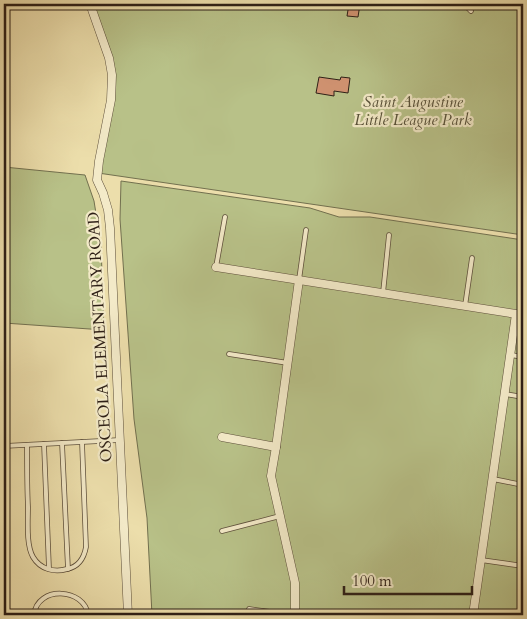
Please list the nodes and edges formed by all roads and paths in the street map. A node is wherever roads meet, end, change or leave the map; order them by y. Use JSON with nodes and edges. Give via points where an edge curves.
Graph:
{"nodes":[{"id":1,"x":90,"y":4,"type":"edge"},
{"id":2,"x":464,"y":4,"type":"edge"},
{"id":3,"x":471,"y":11,"type":"dead end"},
{"id":4,"x":225,"y":217,"type":"dead end"},
{"id":5,"x":306,"y":230,"type":"dead end"},
{"id":6,"x":390,"y":235,"type":"dead end"},
{"id":7,"x":472,"y":258,"type":"dead end"},
{"id":8,"x":216,"y":267,"type":"joint"},
{"id":9,"x":299,"y":280,"type":"junction"},
{"id":10,"x":382,"y":293,"type":"junction"},
{"id":11,"x":465,"y":306,"type":"junction"},
{"id":12,"x":520,"y":314,"type":"edge"},
{"id":13,"x":229,"y":354,"type":"dead end"},
{"id":14,"x":511,"y":355,"type":"junction"},
{"id":15,"x":523,"y":357,"type":"edge"},
{"id":16,"x":288,"y":363,"type":"junction"},
{"id":17,"x":505,"y":394,"type":"junction"},
{"id":18,"x":523,"y":397,"type":"edge"},
{"id":19,"x":222,"y":437,"type":"dead end"},
{"id":20,"x":120,"y":440,"type":"junction"},
{"id":21,"x":82,"y":442,"type":"junction"},
{"id":22,"x":44,"y":444,"type":"junction"},
{"id":23,"x":62,"y":444,"type":"junction"},
{"id":24,"x":26,"y":445,"type":"junction"},
{"id":25,"x":4,"y":446,"type":"edge"},
{"id":26,"x":276,"y":447,"type":"junction"},
{"id":27,"x":493,"y":479,"type":"junction"},
{"id":28,"x":523,"y":485,"type":"edge"},
{"id":29,"x":280,"y":516,"type":"junction"},
{"id":30,"x":222,"y":531,"type":"dead end"},
{"id":31,"x":481,"y":560,"type":"junction"},
{"id":32,"x":523,"y":566,"type":"edge"},
{"id":33,"x":48,"y":569,"type":"junction"},
{"id":34,"x":68,"y":569,"type":"junction"},
{"id":35,"x":249,"y":609,"type":"dead end"},
{"id":36,"x":34,"y":615,"type":"edge"},
{"id":37,"x":88,"y":615,"type":"edge"},
{"id":38,"x":128,"y":615,"type":"edge"},
{"id":39,"x":294,"y":615,"type":"edge"},
{"id":40,"x":473,"y":615,"type":"edge"}],
"edges":[{"from":1,"to":20,"type":"street","name":"OSCEOLA ELEMENTARY ROAD","via":[[112,76],[97,180],[108,210],[110,228]]},
{"from":2,"to":3,"type":"lane"},
{"from":4,"to":8,"type":"lane"},
{"from":5,"to":9,"type":"lane"},
{"from":6,"to":10,"type":"lane"},
{"from":7,"to":11,"type":"lane"},
{"from":8,"to":9,"type":"street"},
{"from":9,"to":10,"type":"street"},
{"from":9,"to":16,"type":"street"},
{"from":10,"to":11,"type":"street"},
{"from":11,"to":12,"type":"street"},
{"from":12,"to":14,"type":"street"},
{"from":13,"to":16,"type":"lane"},
{"from":14,"to":15,"type":"lane"},
{"from":14,"to":17,"type":"street"},
{"from":16,"to":26,"type":"street"},
{"from":17,"to":18,"type":"lane"},
{"from":17,"to":27,"type":"street"},
{"from":19,"to":26,"type":"street"},
{"from":20,"to":21,"type":"lane"},
{"from":20,"to":38,"type":"street","name":"OSCEOLA ELEMENTARY ROAD"},
{"from":21,"to":23,"type":"lane"},
{"from":21,"to":34,"type":"lane","via":[[86,548],[80,562]]},
{"from":22,"to":23,"type":"lane"},
{"from":22,"to":24,"type":"lane"},
{"from":22,"to":33,"type":"lane"},
{"from":23,"to":34,"type":"lane"},
{"from":24,"to":25,"type":"lane"},
{"from":24,"to":33,"type":"lane","via":[[31,552],[40,565]]},
{"from":26,"to":29,"type":"street","via":[[271,476]]},
{"from":27,"to":28,"type":"lane"},
{"from":27,"to":31,"type":"street"},
{"from":29,"to":30,"type":"lane"},
{"from":29,"to":39,"type":"street","via":[[295,583]]},
{"from":31,"to":32,"type":"lane"},
{"from":31,"to":40,"type":"street"},
{"from":33,"to":34,"type":"lane"},
{"from":35,"to":39,"type":"lane"},
{"from":36,"to":37,"type":"lane","via":[[43,598],[68,594],[81,602]]}]}
